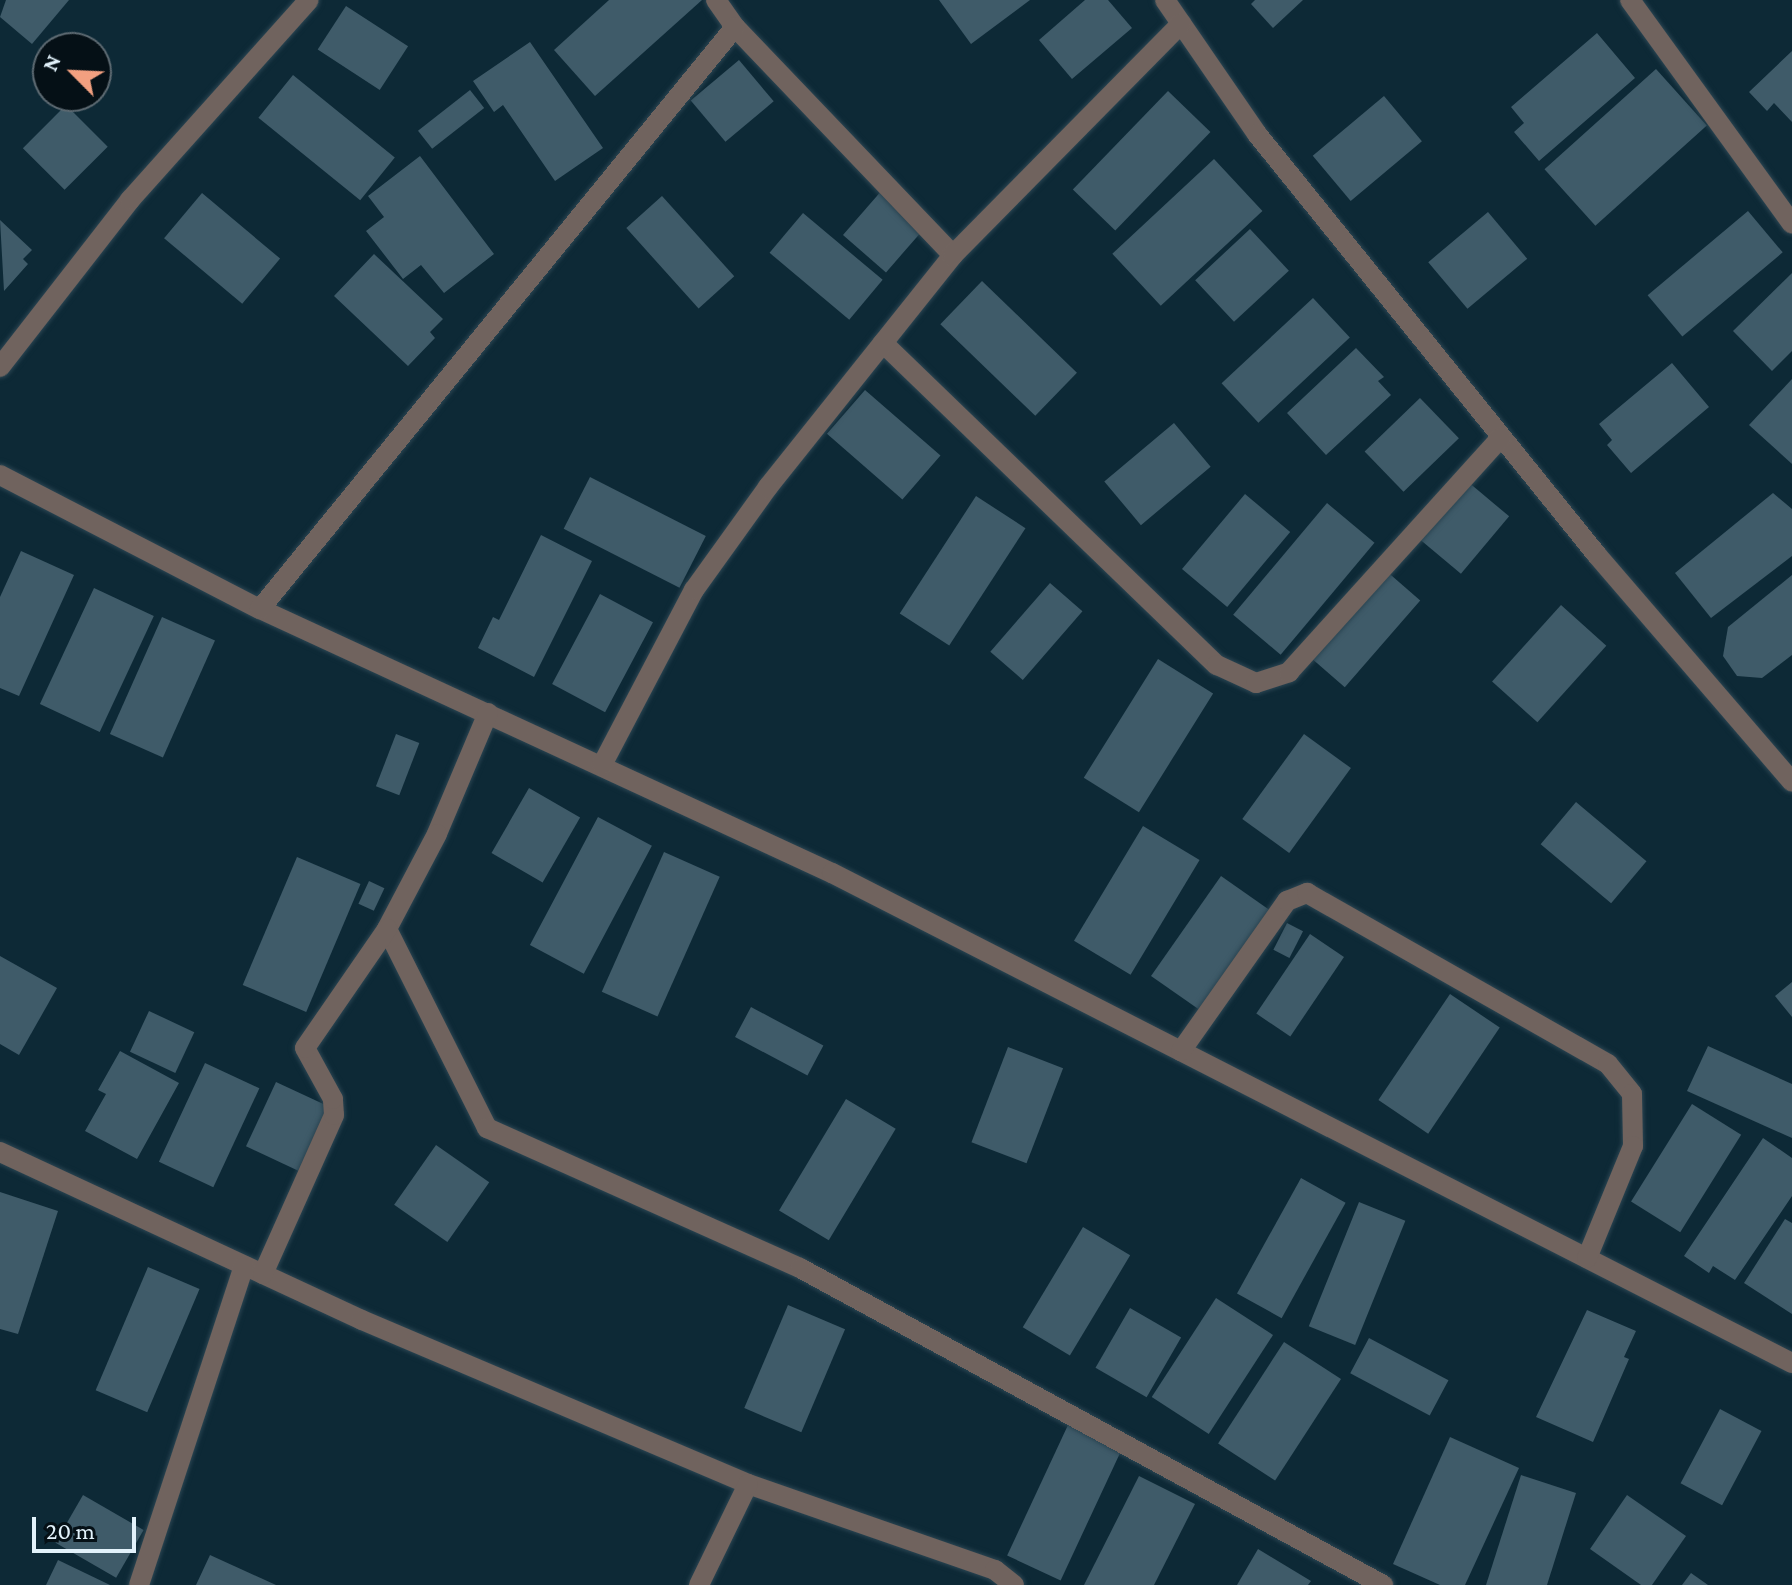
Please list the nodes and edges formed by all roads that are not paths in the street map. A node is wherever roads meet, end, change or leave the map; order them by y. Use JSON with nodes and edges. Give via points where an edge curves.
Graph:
{"nodes":[{"id":1,"x":309,"y":0,"type":"edge"},
{"id":2,"x":716,"y":0,"type":"edge"},
{"id":3,"x":1165,"y":0,"type":"edge"},
{"id":4,"x":1630,"y":0,"type":"edge"},
{"id":5,"x":1181,"y":24,"type":"junction"},
{"id":6,"x":735,"y":27,"type":"junction"},
{"id":7,"x":1792,"y":224,"type":"edge"},
{"id":8,"x":953,"y":255,"type":"junction"},
{"id":9,"x":883,"y":343,"type":"junction"},
{"id":10,"x":0,"y":367,"type":"edge"},
{"id":11,"x":1501,"y":437,"type":"junction"},
{"id":12,"x":0,"y":475,"type":"edge"},
{"id":13,"x":260,"y":609,"type":"junction"},
{"id":14,"x":488,"y":713,"type":"junction"},
{"id":15,"x":602,"y":765,"type":"junction"},
{"id":16,"x":1792,"y":782,"type":"edge"},
{"id":17,"x":387,"y":929,"type":"junction"},
{"id":18,"x":1181,"y":1051,"type":"junction"},
{"id":19,"x":0,"y":1152,"type":"edge"},
{"id":20,"x":1587,"y":1258,"type":"junction"},
{"id":21,"x":244,"y":1266,"type":"junction"},
{"id":22,"x":263,"y":1274,"type":"junction"},
{"id":23,"x":1792,"y":1363,"type":"edge"},
{"id":24,"x":748,"y":1484,"type":"junction"},
{"id":25,"x":139,"y":1585,"type":"edge"},
{"id":26,"x":699,"y":1585,"type":"edge"},
{"id":27,"x":1014,"y":1585,"type":"edge"},
{"id":28,"x":1383,"y":1585,"type":"edge"}],
"edges":[{"from":1,"to":10,"type":"street","via":[[130,200]]},
{"from":2,"to":6,"type":"street"},
{"from":3,"to":5,"type":"street"},
{"from":4,"to":7,"type":"street"},
{"from":5,"to":8,"type":"street"},
{"from":5,"to":11,"type":"street","via":[[1257,134]]},
{"from":6,"to":8,"type":"street"},
{"from":6,"to":13,"type":"street"},
{"from":8,"to":9,"type":"street"},
{"from":9,"to":11,"type":"street","via":[[1217,665],[1256,683],[1289,672]]},
{"from":9,"to":15,"type":"street","via":[[694,590]]},
{"from":11,"to":16,"type":"street"},
{"from":12,"to":13,"type":"street"},
{"from":13,"to":14,"type":"street"},
{"from":14,"to":15,"type":"street"},
{"from":14,"to":17,"type":"street","via":[[437,834]]},
{"from":15,"to":18,"type":"street","via":[[832,873]]},
{"from":17,"to":22,"type":"street","via":[[305,1048],[333,1099],[334,1115]]},
{"from":17,"to":28,"type":"street","via":[[487,1128],[800,1268]]},
{"from":18,"to":20,"type":"street"},
{"from":18,"to":20,"type":"street","via":[[1287,901],[1307,893],[1608,1064],[1632,1094],[1633,1146]]},
{"from":19,"to":21,"type":"street"},
{"from":20,"to":23,"type":"street"},
{"from":21,"to":22,"type":"street"},
{"from":21,"to":25,"type":"street"},
{"from":22,"to":24,"type":"street"},
{"from":24,"to":26,"type":"street"},
{"from":24,"to":27,"type":"street","via":[[995,1570]]}]}
